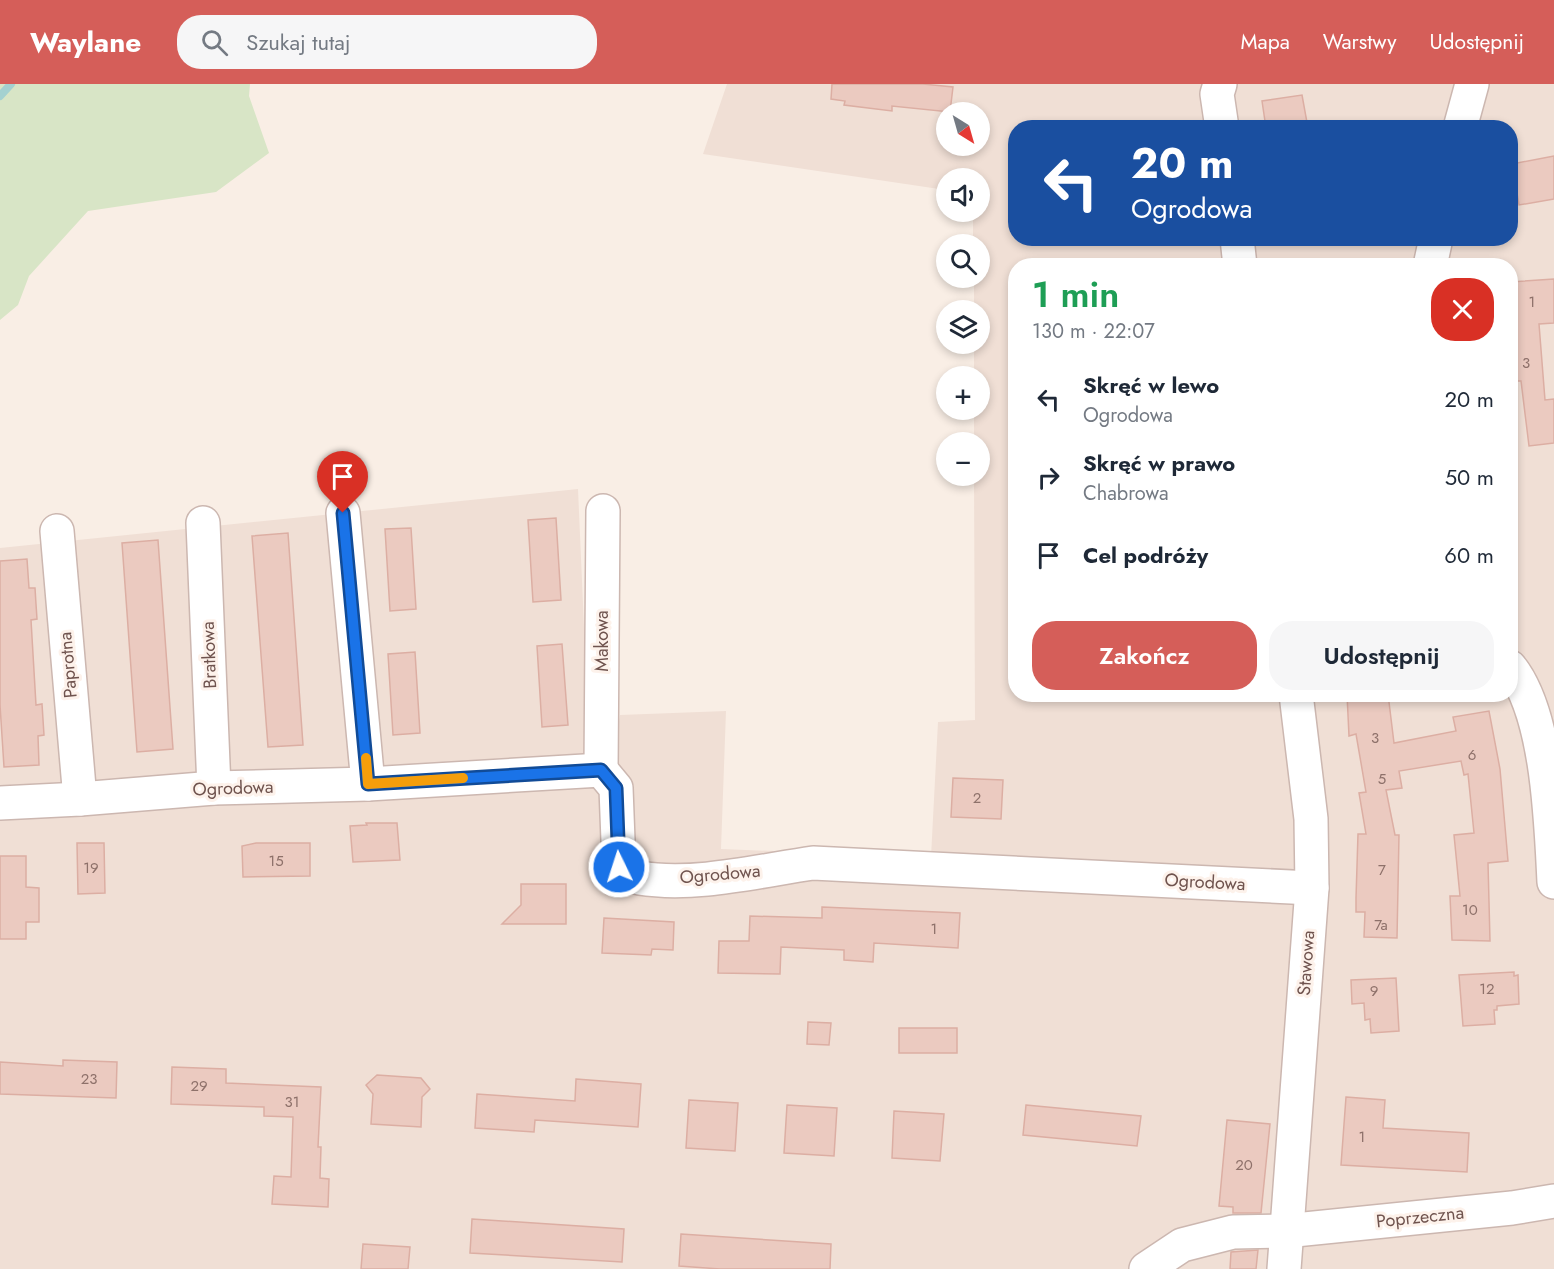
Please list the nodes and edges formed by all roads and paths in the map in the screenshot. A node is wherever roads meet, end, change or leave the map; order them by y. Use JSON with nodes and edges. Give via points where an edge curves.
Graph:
{"nodes":[{"id":1,"x":1220,"y":84,"type":"edge"},
{"id":2,"x":1472,"y":84,"type":"edge"},
{"id":3,"x":1221,"y":120,"type":"edge"},
{"id":4,"x":1462,"y":120,"type":"edge"},
{"id":5,"x":603,"y":511,"type":"dead end"},
{"id":6,"x":343,"y":513,"type":"dead end"},
{"id":7,"x":203,"y":523,"type":"dead end"},
{"id":8,"x":57,"y":531,"type":"dead end"},
{"id":9,"x":1518,"y":678,"type":"edge"},
{"id":10,"x":1297,"y":702,"type":"edge"},
{"id":11,"x":601,"y":770,"type":"junction"},
{"id":12,"x":368,"y":784,"type":"junction"},
{"id":13,"x":214,"y":788,"type":"junction"},
{"id":14,"x":80,"y":800,"type":"junction"},
{"id":15,"x":0,"y":803,"type":"edge"},
{"id":16,"x":1554,"y":882,"type":"edge"},
{"id":17,"x":1312,"y":888,"type":"junction"},
{"id":18,"x":1554,"y":1201,"type":"edge"},
{"id":19,"x":1285,"y":1231,"type":"junction"},
{"id":20,"x":1146,"y":1269,"type":"edge"},
{"id":21,"x":1284,"y":1269,"type":"edge"}],
"edges":[{"from":1,"to":3,"type":"street","via":[[1217,94]]},
{"from":2,"to":4,"type":"street"},
{"from":5,"to":11,"type":"street","name":"Makowa"},
{"from":6,"to":12,"type":"street"},
{"from":7,"to":13,"type":"street","name":"Bratkowa"},
{"from":8,"to":14,"type":"street","name":"Paprotna"},
{"from":9,"to":16,"type":"street","via":[[1530,708],[1548,784]]},
{"from":10,"to":17,"type":"street","name":"Stawowa","via":[[1311,819]]},
{"from":11,"to":12,"type":"street","name":"Ogrodowa"},
{"from":11,"to":17,"type":"street","name":"Ogrodowa","via":[[616,788],[619,867],[636,878],[736,875],[813,863]]},
{"from":12,"to":13,"type":"street","name":"Ogrodowa"},
{"from":13,"to":14,"type":"street","name":"Ogrodowa"},
{"from":14,"to":15,"type":"street","name":"Ogrodowa"},
{"from":17,"to":19,"type":"street","name":"Stawowa"},
{"from":18,"to":19,"type":"street","name":"Poprzeczna"},
{"from":19,"to":20,"type":"street","via":[[1233,1232],[1182,1245]]},
{"from":19,"to":21,"type":"street","name":"Stawowa"}]}
